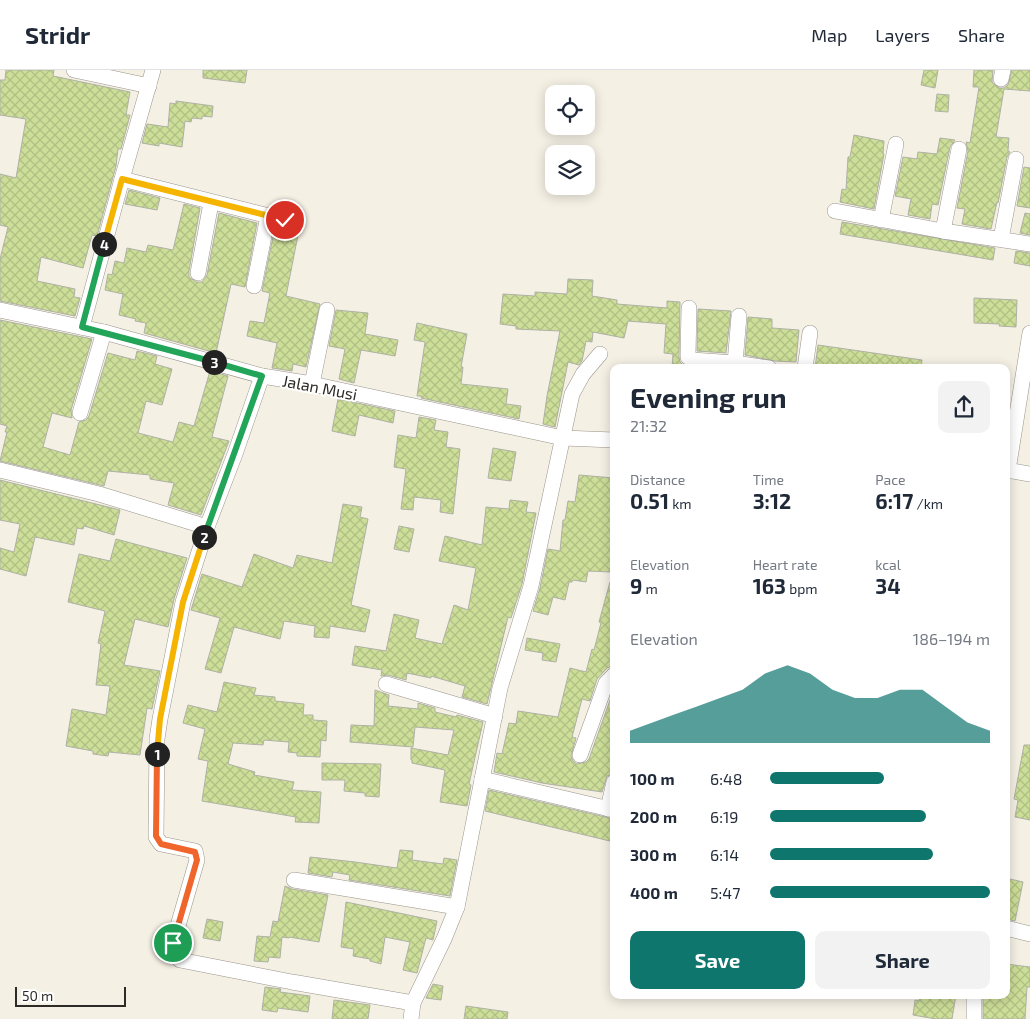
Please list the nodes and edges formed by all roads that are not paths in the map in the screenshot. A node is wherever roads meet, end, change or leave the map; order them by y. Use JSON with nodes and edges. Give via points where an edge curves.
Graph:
{"nodes":[{"id":1,"x":74,"y":70,"type":"edge"},
{"id":2,"x":154,"y":70,"type":"edge"},
{"id":3,"x":149,"y":86,"type":"junction"},
{"id":4,"x":896,"y":144,"type":"dead end"},
{"id":5,"x":959,"y":149,"type":"dead end"},
{"id":6,"x":1016,"y":159,"type":"dead end"},
{"id":7,"x":122,"y":179,"type":"junction"},
{"id":8,"x":212,"y":203,"type":"junction"},
{"id":9,"x":835,"y":211,"type":"dead end"},
{"id":10,"x":268,"y":216,"type":"junction"},
{"id":11,"x":285,"y":220,"type":"dead end"},
{"id":12,"x":882,"y":220,"type":"junction"},
{"id":13,"x":943,"y":231,"type":"junction"},
{"id":14,"x":1001,"y":239,"type":"junction"},
{"id":15,"x":1030,"y":244,"type":"edge"},
{"id":16,"x":198,"y":273,"type":"dead end"},
{"id":17,"x":254,"y":286,"type":"dead end"},
{"id":18,"x":689,"y":308,"type":"dead end"},
{"id":19,"x":0,"y":310,"type":"edge"},
{"id":20,"x":327,"y":310,"type":"dead end"},
{"id":21,"x":739,"y":316,"type":"dead end"},
{"id":22,"x":82,"y":327,"type":"junction"},
{"id":23,"x":104,"y":332,"type":"junction"},
{"id":24,"x":1030,"y":333,"type":"edge"},
{"id":25,"x":810,"y":334,"type":"dead end"},
{"id":26,"x":600,"y":354,"type":"dead end"},
{"id":27,"x":726,"y":364,"type":"edge"},
{"id":28,"x":735,"y":364,"type":"edge"},
{"id":29,"x":806,"y":364,"type":"edge"},
{"id":30,"x":262,"y":376,"type":"junction"},
{"id":31,"x":312,"y":384,"type":"junction"},
{"id":32,"x":80,"y":414,"type":"dead end"},
{"id":33,"x":563,"y":438,"type":"junction"},
{"id":34,"x":610,"y":440,"type":"edge"},
{"id":35,"x":1010,"y":452,"type":"edge"},
{"id":36,"x":0,"y":470,"type":"edge"},
{"id":37,"x":1010,"y":471,"type":"edge"},
{"id":38,"x":1030,"y":474,"type":"edge"},
{"id":39,"x":207,"y":527,"type":"junction"},
{"id":40,"x":610,"y":679,"type":"edge"},
{"id":41,"x":386,"y":684,"type":"dead end"},
{"id":42,"x":494,"y":716,"type":"junction"},
{"id":43,"x":580,"y":755,"type":"dead end"},
{"id":44,"x":482,"y":779,"type":"junction"},
{"id":45,"x":610,"y":810,"type":"edge"},
{"id":46,"x":294,"y":880,"type":"dead end"},
{"id":47,"x":457,"y":907,"type":"junction"},
{"id":48,"x":1010,"y":929,"type":"edge"},
{"id":49,"x":1030,"y":934,"type":"edge"},
{"id":50,"x":974,"y":999,"type":"edge"},
{"id":51,"x":413,"y":1003,"type":"junction"},
{"id":52,"x":410,"y":1019,"type":"edge"},
{"id":53,"x":974,"y":1019,"type":"edge"}],
"edges":[{"from":1,"to":3,"type":"street"},
{"from":2,"to":3,"type":"street"},
{"from":3,"to":7,"type":"street"},
{"from":4,"to":12,"type":"street"},
{"from":5,"to":13,"type":"street"},
{"from":6,"to":14,"type":"street"},
{"from":7,"to":8,"type":"street"},
{"from":7,"to":22,"type":"street"},
{"from":8,"to":10,"type":"street"},
{"from":8,"to":16,"type":"street"},
{"from":9,"to":12,"type":"street"},
{"from":10,"to":11,"type":"street"},
{"from":10,"to":17,"type":"street"},
{"from":12,"to":13,"type":"street"},
{"from":13,"to":14,"type":"street"},
{"from":14,"to":15,"type":"street"},
{"from":18,"to":27,"type":"street","via":[[688,357]]},
{"from":19,"to":22,"type":"street","name":"Jalan Musi"},
{"from":20,"to":31,"type":"street"},
{"from":21,"to":28,"type":"street"},
{"from":22,"to":23,"type":"street","name":"Jalan Musi"},
{"from":23,"to":30,"type":"street","name":"Jalan Musi"},
{"from":23,"to":32,"type":"street"},
{"from":24,"to":35,"type":"street"},
{"from":25,"to":29,"type":"street"},
{"from":26,"to":33,"type":"street","via":[[572,394]]},
{"from":30,"to":31,"type":"street","name":"Jalan Musi"},
{"from":30,"to":39,"type":"street"},
{"from":31,"to":33,"type":"street","name":"Jalan Musi"},
{"from":33,"to":34,"type":"street","name":"Jalan Musi"},
{"from":33,"to":42,"type":"street","via":[[531,586]]},
{"from":36,"to":39,"type":"street","via":[[99,494]]},
{"from":37,"to":38,"type":"street"},
{"from":39,"to":51,"type":"street","via":[[183,602],[157,738],[157,840],[161,844],[195,852],[197,860],[173,943],[174,954],[180,960]]},
{"from":40,"to":43,"type":"street"},
{"from":41,"to":42,"type":"street"},
{"from":42,"to":44,"type":"street"},
{"from":44,"to":45,"type":"street"},
{"from":44,"to":47,"type":"street"},
{"from":46,"to":47,"type":"street"},
{"from":47,"to":51,"type":"street"},
{"from":48,"to":49,"type":"street"},
{"from":50,"to":53,"type":"street"},
{"from":51,"to":52,"type":"street"}]}
